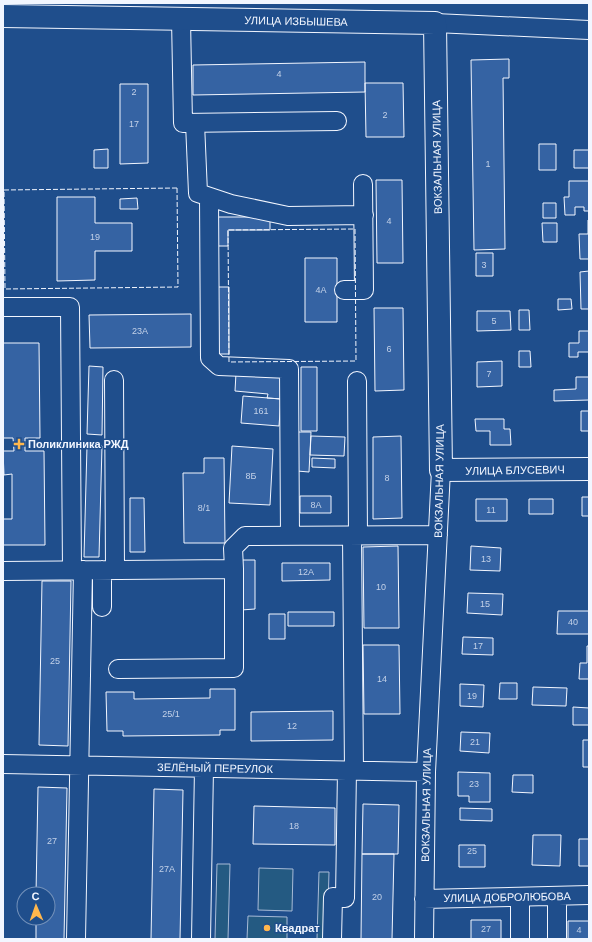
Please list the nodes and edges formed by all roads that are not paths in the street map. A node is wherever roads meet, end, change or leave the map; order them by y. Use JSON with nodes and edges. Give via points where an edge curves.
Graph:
{"nodes":[{"id":1,"x":3,"y":16,"type":"edge"},
{"id":2,"x":181,"y":19,"type":"junction"},
{"id":3,"x":435,"y":24,"type":"junction"},
{"id":4,"x":589,"y":30,"type":"edge"},
{"id":5,"x":337,"y":121,"type":"dead end"},
{"id":6,"x":195,"y":123,"type":"junction"},
{"id":7,"x":363,"y":184,"type":"dead end"},
{"id":8,"x":209,"y":198,"type":"junction"},
{"id":9,"x":364,"y":216,"type":"junction"},
{"id":10,"x":344,"y":290,"type":"dead end"},
{"id":11,"x":3,"y":307,"type":"edge"},
{"id":12,"x":114,"y":380,"type":"dead end"},
{"id":13,"x":356,"y":381,"type":"dead end"},
{"id":14,"x":589,"y":469,"type":"edge"},
{"id":15,"x":441,"y":470,"type":"junction"},
{"id":16,"x":438,"y":535,"type":"junction"},
{"id":17,"x":290,"y":536,"type":"junction"},
{"id":18,"x":355,"y":536,"type":"junction"},
{"id":19,"x":234,"y":569,"type":"junction"},
{"id":20,"x":78,"y":570,"type":"junction"},
{"id":21,"x":108,"y":570,"type":"junction"},
{"id":22,"x":3,"y":571,"type":"edge"},
{"id":23,"x":102,"y":607,"type":"dead end"},
{"id":24,"x":118,"y":669,"type":"dead end"},
{"id":25,"x":3,"y":764,"type":"edge"},
{"id":26,"x":80,"y":766,"type":"junction"},
{"id":27,"x":204,"y":768,"type":"junction"},
{"id":28,"x":351,"y":770,"type":"junction"},
{"id":29,"x":426,"y":772,"type":"junction"},
{"id":30,"x":589,"y":895,"type":"edge"},
{"id":31,"x":557,"y":896,"type":"junction"},
{"id":32,"x":520,"y":897,"type":"junction"},
{"id":33,"x":424,"y":898,"type":"junction"},
{"id":34,"x":76,"y":939,"type":"edge"},
{"id":35,"x":201,"y":939,"type":"edge"},
{"id":36,"x":332,"y":939,"type":"edge"},
{"id":37,"x":424,"y":939,"type":"edge"},
{"id":38,"x":520,"y":939,"type":"edge"},
{"id":39,"x":557,"y":939,"type":"edge"}],
"edges":[{"from":1,"to":2,"type":"main road","name":"УЛИЦА ИЗБЫШЕВА"},
{"from":2,"to":3,"type":"main road","name":"УЛИЦА ИЗБЫШЕВА"},
{"from":2,"to":6,"type":"street","via":[[183,124]]},
{"from":3,"to":4,"type":"street","name":"УЛИЦА ИЗБЫШЕВА"},
{"from":3,"to":15,"type":"main road","name":"ВОКЗАЛЬНАЯ УЛИЦА"},
{"from":5,"to":6,"type":"street"},
{"from":6,"to":8,"type":"street","via":[[198,193]]},
{"from":7,"to":9,"type":"street"},
{"from":8,"to":9,"type":"street","via":[[288,216]]},
{"from":8,"to":17,"type":"street","via":[[210,358],[219,366],[289,369]]},
{"from":9,"to":10,"type":"street","via":[[364,290]]},
{"from":11,"to":20,"type":"street","via":[[70,307]]},
{"from":12,"to":21,"type":"street"},
{"from":13,"to":18,"type":"street"},
{"from":14,"to":15,"type":"main road","name":"УЛИЦА БЛУСЕВИЧ"},
{"from":15,"to":16,"type":"street","name":"ВОКЗАЛЬНАЯ УЛИЦА"},
{"from":16,"to":18,"type":"street"},
{"from":16,"to":29,"type":"street","name":"ВОКЗАЛЬНАЯ УЛИЦА"},
{"from":17,"to":18,"type":"street"},
{"from":17,"to":19,"type":"street","via":[[245,536],[233,548]]},
{"from":18,"to":28,"type":"street"},
{"from":19,"to":21,"type":"street"},
{"from":19,"to":24,"type":"street","via":[[234,668]]},
{"from":20,"to":21,"type":"street"},
{"from":20,"to":22,"type":"street"},
{"from":20,"to":26,"type":"street"},
{"from":21,"to":23,"type":"street"},
{"from":25,"to":26,"type":"street","name":"ЗЕЛЁНЫЙ ПЕРЕУЛОК"},
{"from":26,"to":27,"type":"street","name":"ЗЕЛЁНЫЙ ПЕРЕУЛОК"},
{"from":26,"to":34,"type":"street"},
{"from":27,"to":28,"type":"street","name":"ЗЕЛЁНЫЙ ПЕРЕУЛОК"},
{"from":27,"to":35,"type":"street"},
{"from":28,"to":29,"type":"street","name":"ЗЕЛЁНЫЙ ПЕРЕУЛОК"},
{"from":28,"to":36,"type":"street","via":[[345,898],[333,898]]},
{"from":29,"to":33,"type":"street","name":"ВОКЗАЛЬНАЯ УЛИЦА"},
{"from":30,"to":31,"type":"street","name":"УЛИЦА ДОБРОЛЮБОВА"},
{"from":31,"to":32,"type":"street","name":"УЛИЦА ДОБРОЛЮБОВА"},
{"from":31,"to":39,"type":"street"},
{"from":32,"to":33,"type":"street","name":"УЛИЦА ДОБРОЛЮБОВА"},
{"from":32,"to":38,"type":"street"},
{"from":33,"to":37,"type":"street","name":"ВОКЗАЛЬНАЯ УЛИЦА"}]}
